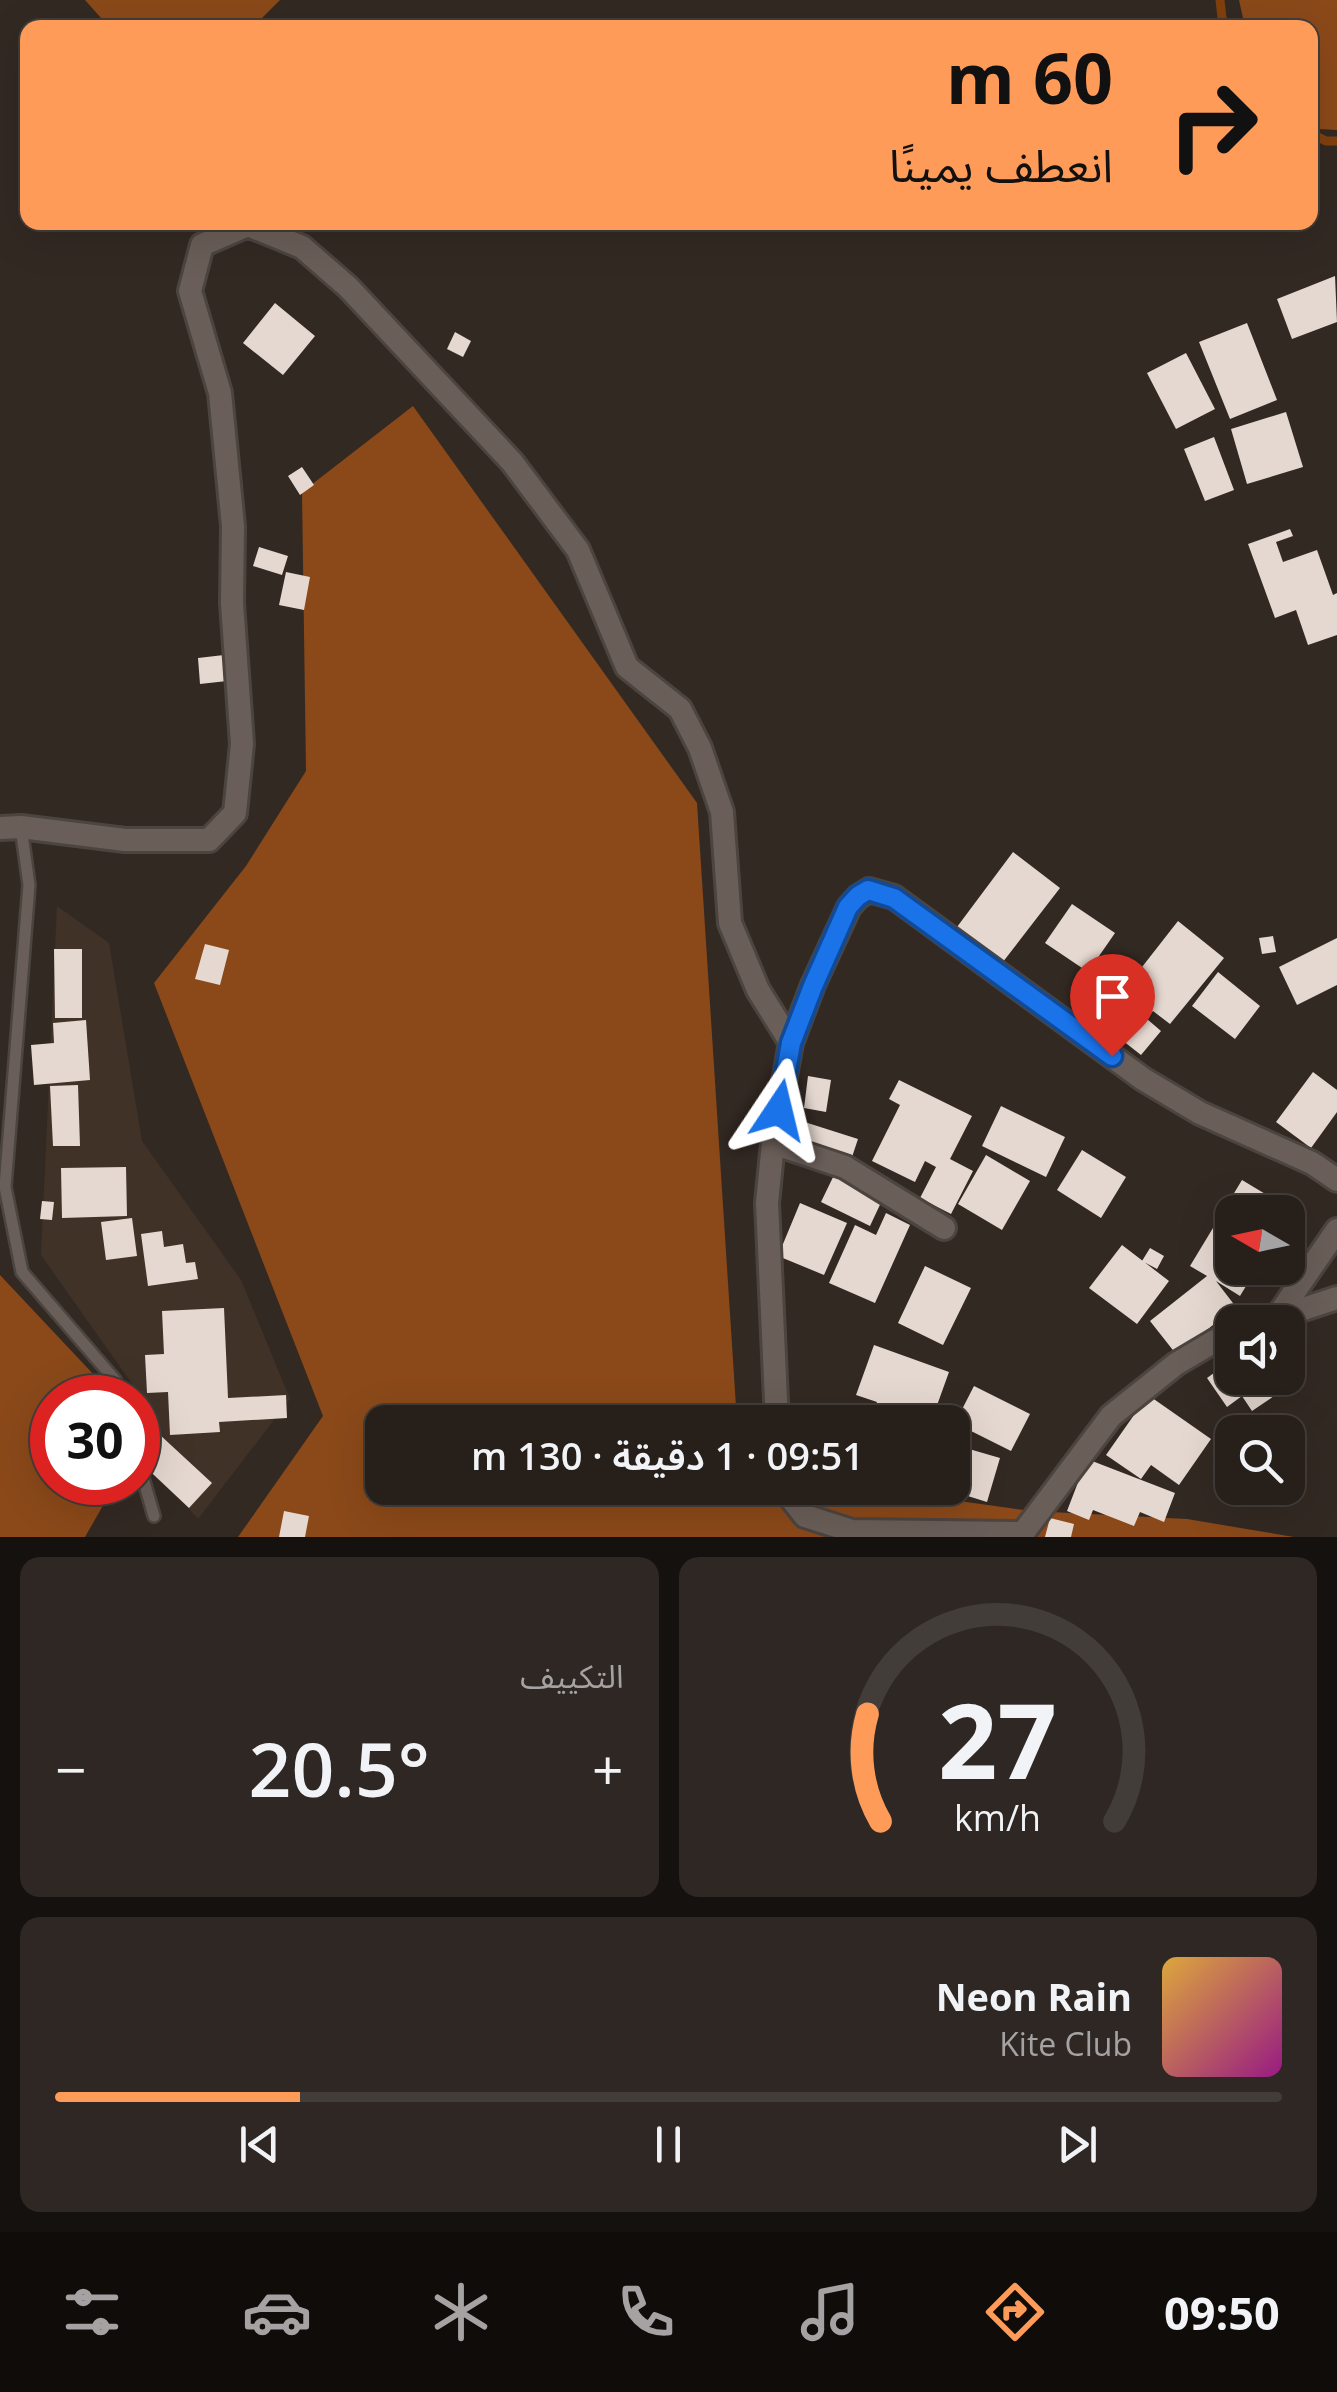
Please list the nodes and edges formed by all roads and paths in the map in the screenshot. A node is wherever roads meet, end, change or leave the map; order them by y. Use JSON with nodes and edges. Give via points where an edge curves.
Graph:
{"nodes":[{"id":1,"x":236,"y":230,"type":"edge"},
{"id":2,"x":260,"y":230,"type":"edge"},
{"id":3,"x":11,"y":827,"type":"edge"},
{"id":4,"x":791,"y":1043,"type":"junction"},
{"id":5,"x":773,"y":1143,"type":"junction"},
{"id":6,"x":1337,"y":1180,"type":"edge"},
{"id":7,"x":944,"y":1228,"type":"dead end"},
{"id":8,"x":1337,"y":1230,"type":"edge"},
{"id":9,"x":1337,"y":1298,"type":"edge"},
{"id":10,"x":1281,"y":1305,"type":"edge"},
{"id":11,"x":1305,"y":1309,"type":"edge"},
{"id":12,"x":1215,"y":1341,"type":"edge"},
{"id":13,"x":112,"y":1375,"type":"edge"},
{"id":14,"x":776,"y":1405,"type":"edge"},
{"id":15,"x":151,"y":1505,"type":"edge"},
{"id":16,"x":796,"y":1505,"type":"edge"},
{"id":17,"x":154,"y":1516,"type":"dead end"}],
"edges":[{"from":1,"to":3,"type":"street","via":[[202,245],[190,291],[220,393],[228,464],[242,744],[235,813],[209,840],[125,840]]},
{"from":2,"to":4,"type":"street","via":[[302,247],[348,287],[512,462],[578,550],[627,667],[680,708],[700,748],[722,812],[730,923],[758,990]]},
{"from":3,"to":13,"type":"lane","via":[[29,884],[6,1187],[22,1272]]},
{"from":4,"to":5,"type":"street"},
{"from":4,"to":6,"type":"street","via":[[848,907],[868,890],[882,892],[1143,1079]]},
{"from":5,"to":7,"type":"street","via":[[845,1167]]},
{"from":5,"to":14,"type":"street","via":[[767,1204]]},
{"from":8,"to":10,"type":"street"},
{"from":9,"to":11,"type":"street"},
{"from":12,"to":16,"type":"street","via":[[1111,1416],[1023,1533],[852,1531],[805,1516]]},
{"from":15,"to":17,"type":"lane"}]}
